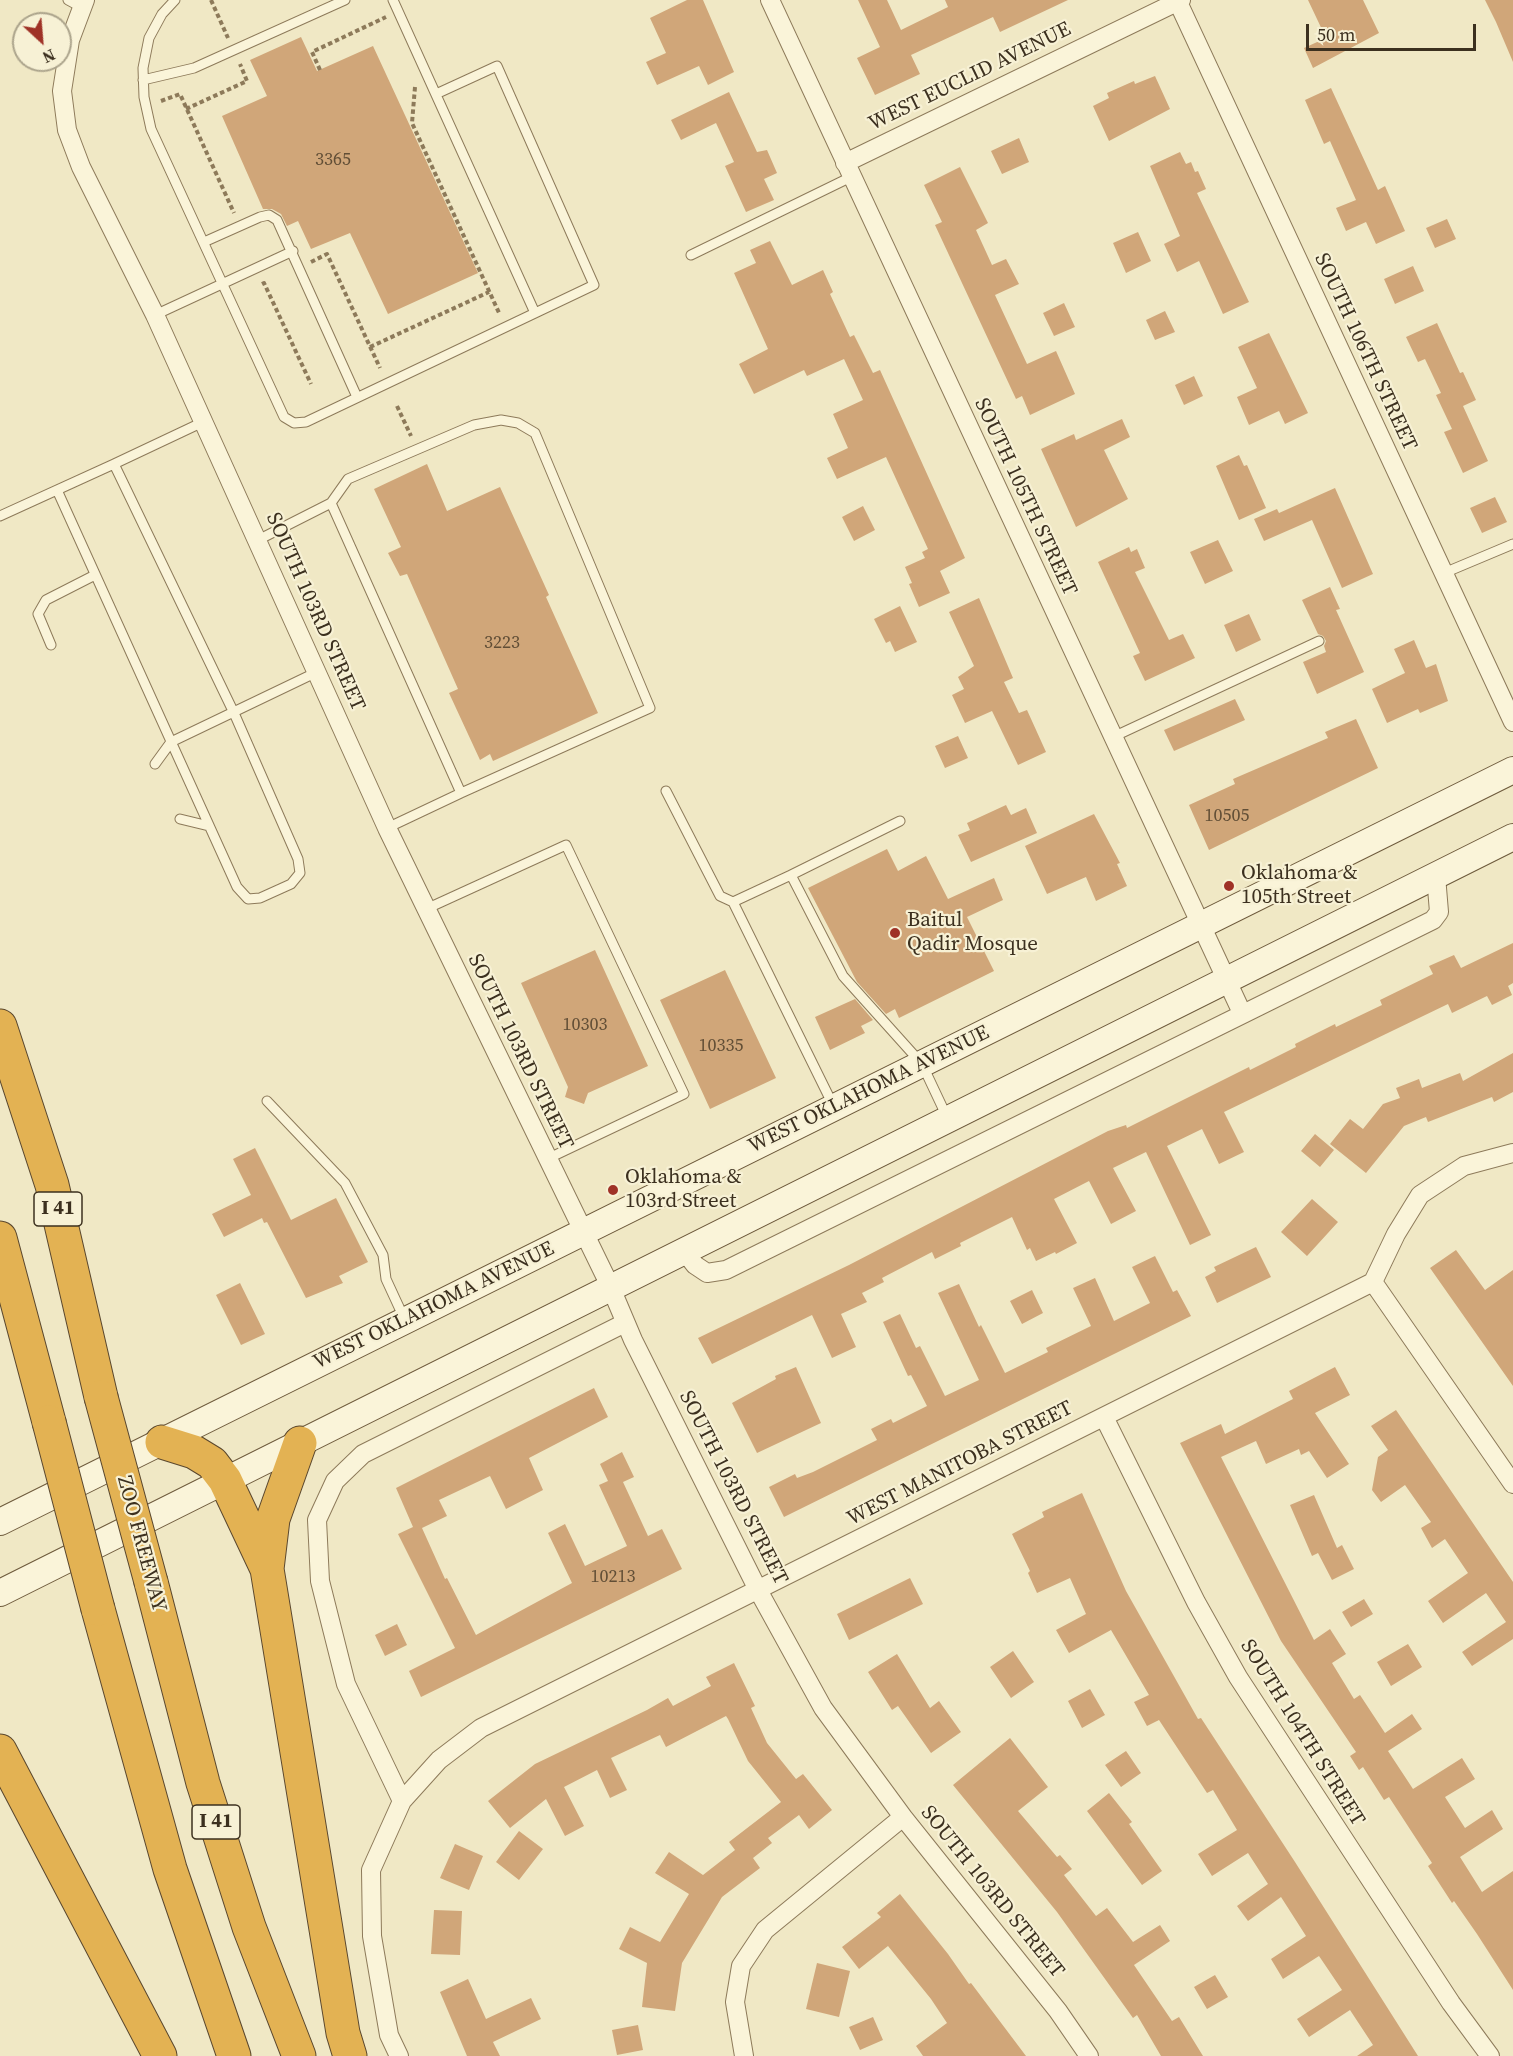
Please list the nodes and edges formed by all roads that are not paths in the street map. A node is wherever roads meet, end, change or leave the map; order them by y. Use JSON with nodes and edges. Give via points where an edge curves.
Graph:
{"nodes":[{"id":1,"x":175,"y":0,"type":"edge"},
{"id":2,"x":345,"y":0,"type":"edge"},
{"id":3,"x":393,"y":0,"type":"edge"},
{"id":4,"x":770,"y":0,"type":"edge"},
{"id":5,"x":1178,"y":0,"type":"edge"},
{"id":6,"x":78,"y":2,"type":"edge"},
{"id":7,"x":143,"y":80,"type":"junction"},
{"id":8,"x":436,"y":94,"type":"junction"},
{"id":9,"x":848,"y":170,"type":"junction"},
{"id":10,"x":204,"y":242,"type":"junction"},
{"id":11,"x":293,"y":251,"type":"junction"},
{"id":12,"x":691,"y":255,"type":"dead end"},
{"id":13,"x":224,"y":282,"type":"junction"},
{"id":14,"x":535,"y":313,"type":"junction"},
{"id":15,"x":155,"y":315,"type":"junction"},
{"id":16,"x":357,"y":397,"type":"junction"},
{"id":17,"x":203,"y":422,"type":"junction"},
{"id":18,"x":114,"y":464,"type":"junction"},
{"id":19,"x":57,"y":490,"type":"junction"},
{"id":20,"x":331,"y":503,"type":"junction"},
{"id":21,"x":0,"y":516,"type":"edge"},
{"id":22,"x":258,"y":540,"type":"junction"},
{"id":23,"x":1513,"y":544,"type":"edge"},
{"id":24,"x":1444,"y":573,"type":"junction"},
{"id":25,"x":95,"y":575,"type":"junction"},
{"id":26,"x":1319,"y":641,"type":"dead end"},
{"id":27,"x":51,"y":645,"type":"dead end"},
{"id":28,"x":317,"y":672,"type":"junction"},
{"id":29,"x":234,"y":713,"type":"junction"},
{"id":30,"x":1513,"y":722,"type":"edge"},
{"id":31,"x":1113,"y":737,"type":"junction"},
{"id":32,"x":171,"y":742,"type":"junction"},
{"id":33,"x":154,"y":764,"type":"dead end"},
{"id":34,"x":1513,"y":770,"type":"edge"},
{"id":35,"x":666,"y":791,"type":"dead end"},
{"id":36,"x":461,"y":793,"type":"junction"},
{"id":37,"x":180,"y":819,"type":"dead end"},
{"id":38,"x":900,"y":821,"type":"dead end"},
{"id":39,"x":209,"y":826,"type":"junction"},
{"id":40,"x":387,"y":828,"type":"junction"},
{"id":41,"x":1513,"y":837,"type":"edge"},
{"id":42,"x":791,"y":875,"type":"junction"},
{"id":43,"x":1436,"y":876,"type":"junction"},
{"id":44,"x":733,"y":902,"type":"junction"},
{"id":45,"x":426,"y":909,"type":"junction"},
{"id":46,"x":1200,"y":926,"type":"junction"},
{"id":47,"x":1227,"y":980,"type":"junction"},
{"id":48,"x":1242,"y":1013,"type":"junction"},
{"id":49,"x":0,"y":1026,"type":"edge"},
{"id":50,"x":922,"y":1064,"type":"junction"},
{"id":51,"x":267,"y":1101,"type":"dead end"},
{"id":52,"x":834,"y":1108,"type":"junction"},
{"id":53,"x":949,"y":1119,"type":"junction"},
{"id":54,"x":1513,"y":1153,"type":"edge"},
{"id":55,"x":547,"y":1159,"type":"junction"},
{"id":56,"x":582,"y":1233,"type":"junction"},
{"id":57,"x":0,"y":1238,"type":"edge"},
{"id":58,"x":684,"y":1251,"type":"junction"},
{"id":59,"x":1373,"y":1282,"type":"junction"},
{"id":60,"x":611,"y":1288,"type":"junction"},
{"id":61,"x":405,"y":1321,"type":"junction"},
{"id":62,"x":625,"y":1323,"type":"junction"},
{"id":63,"x":1104,"y":1417,"type":"junction"},
{"id":64,"x":162,"y":1442,"type":"junction"},
{"id":65,"x":300,"y":1443,"type":"junction"},
{"id":66,"x":225,"y":1480,"type":"junction"},
{"id":67,"x":1513,"y":1484,"type":"edge"},
{"id":68,"x":0,"y":1522,"type":"edge"},
{"id":69,"x":267,"y":1569,"type":"junction"},
{"id":70,"x":758,"y":1590,"type":"junction"},
{"id":71,"x":0,"y":1593,"type":"edge"},
{"id":72,"x":0,"y":1751,"type":"edge"},
{"id":73,"x":402,"y":1801,"type":"junction"},
{"id":74,"x":903,"y":1818,"type":"junction"},
{"id":75,"x":160,"y":2056,"type":"edge"},
{"id":76,"x":234,"y":2056,"type":"edge"},
{"id":77,"x":299,"y":2056,"type":"edge"},
{"id":78,"x":350,"y":2056,"type":"edge"},
{"id":79,"x":399,"y":2056,"type":"edge"},
{"id":80,"x":744,"y":2056,"type":"edge"},
{"id":81,"x":1089,"y":2056,"type":"edge"},
{"id":82,"x":1490,"y":2056,"type":"edge"}],
"edges":[{"from":1,"to":7,"type":"lane","via":[[149,38]]},
{"from":2,"to":7,"type":"lane","via":[[194,68]]},
{"from":3,"to":8,"type":"lane"},
{"from":4,"to":9,"type":"street","name":"SOUTH 105TH STREET"},
{"from":5,"to":9,"type":"street","name":"WEST EUCLID AVENUE"},
{"from":5,"to":24,"type":"street","name":"SOUTH 106TH STREET"},
{"from":6,"to":15,"type":"street","name":"SOUTH 103RD STREET","via":[[62,92],[67,130]]},
{"from":7,"to":10,"type":"lane","via":[[151,129]]},
{"from":8,"to":14,"type":"lane"},
{"from":8,"to":14,"type":"lane","via":[[497,66],[594,285]]},
{"from":9,"to":12,"type":"lane"},
{"from":9,"to":31,"type":"street","name":"SOUTH 105TH STREET"},
{"from":10,"to":11,"type":"lane","via":[[269,216],[277,220]]},
{"from":10,"to":13,"type":"lane"},
{"from":11,"to":13,"type":"lane"},
{"from":11,"to":16,"type":"lane"},
{"from":13,"to":15,"type":"lane"},
{"from":13,"to":16,"type":"lane","via":[[284,417],[294,423],[306,422]]},
{"from":14,"to":16,"type":"lane"},
{"from":15,"to":17,"type":"street","name":"SOUTH 103RD STREET"},
{"from":17,"to":18,"type":"lane"},
{"from":17,"to":22,"type":"street","name":"SOUTH 103RD STREET"},
{"from":18,"to":19,"type":"lane"},
{"from":18,"to":29,"type":"lane"},
{"from":19,"to":21,"type":"lane"},
{"from":19,"to":25,"type":"lane"},
{"from":20,"to":22,"type":"lane"},
{"from":20,"to":36,"type":"lane"},
{"from":20,"to":36,"type":"lane","via":[[348,479],[474,425],[501,420],[518,423],[535,433],[650,708]]},
{"from":22,"to":28,"type":"street","name":"SOUTH 103RD STREET"},
{"from":23,"to":24,"type":"lane"},
{"from":24,"to":30,"type":"street","name":"SOUTH 106TH STREET"},
{"from":25,"to":27,"type":"lane","via":[[46,600],[38,614]]},
{"from":25,"to":32,"type":"lane"},
{"from":26,"to":31,"type":"lane"},
{"from":28,"to":29,"type":"lane"},
{"from":28,"to":40,"type":"street","name":"SOUTH 103RD STREET"},
{"from":29,"to":32,"type":"lane"},
{"from":29,"to":39,"type":"lane","via":[[298,859],[300,873],[291,884],[261,898],[248,899],[237,887]]},
{"from":31,"to":46,"type":"street","name":"SOUTH 105TH STREET"},
{"from":32,"to":33,"type":"lane"},
{"from":32,"to":39,"type":"lane"},
{"from":34,"to":46,"type":"main road","name":"WEST OKLAHOMA AVENUE"},
{"from":35,"to":44,"type":"lane","via":[[720,896]]},
{"from":36,"to":40,"type":"lane"},
{"from":37,"to":39,"type":"lane"},
{"from":38,"to":42,"type":"lane"},
{"from":40,"to":45,"type":"street","name":"SOUTH 103RD STREET"},
{"from":41,"to":43,"type":"main road"},
{"from":42,"to":44,"type":"lane"},
{"from":42,"to":50,"type":"lane","via":[[843,976]]},
{"from":43,"to":47,"type":"main road"},
{"from":43,"to":48,"type":"street","via":[[1439,912],[1433,920]]},
{"from":44,"to":52,"type":"lane"},
{"from":45,"to":55,"type":"street","name":"SOUTH 103RD STREET"},
{"from":45,"to":55,"type":"lane","via":[[566,845],[684,1095]]},
{"from":46,"to":47,"type":"street","name":"SOUTH 105TH STREET"},
{"from":46,"to":50,"type":"main road","name":"WEST OKLAHOMA AVENUE"},
{"from":47,"to":48,"type":"street","name":"SOUTH 105TH STREET"},
{"from":47,"to":53,"type":"main road"},
{"from":48,"to":58,"type":"street","via":[[726,1270],[707,1273]]},
{"from":49,"to":77,"type":"highway","name":"ZOO FREEWAY","number":"I 41","bridge":true,"via":[[52,1185],[102,1397],[207,1794],[249,1927]]},
{"from":50,"to":52,"type":"main road","name":"WEST OKLAHOMA AVENUE"},
{"from":50,"to":53,"type":"lane"},
{"from":51,"to":61,"type":"lane","via":[[345,1183],[383,1256],[386,1279]]},
{"from":52,"to":56,"type":"main road","name":"WEST OKLAHOMA AVENUE"},
{"from":53,"to":58,"type":"main road"},
{"from":54,"to":59,"type":"street","via":[[1464,1166],[1420,1196]]},
{"from":55,"to":56,"type":"street","name":"SOUTH 103RD STREET"},
{"from":56,"to":60,"type":"street","name":"SOUTH 103RD STREET"},
{"from":56,"to":61,"type":"main road","name":"WEST OKLAHOMA AVENUE"},
{"from":57,"to":76,"type":"highway","number":"I 41","bridge":true,"via":[[170,1869]]},
{"from":58,"to":60,"type":"main road"},
{"from":59,"to":63,"type":"street","name":"WEST MANITOBA STREET"},
{"from":59,"to":67,"type":"street"},
{"from":60,"to":62,"type":"street","name":"SOUTH 103RD STREET"},
{"from":60,"to":65,"type":"main road"},
{"from":61,"to":64,"type":"main road","name":"WEST OKLAHOMA AVENUE"},
{"from":62,"to":70,"type":"street","name":"SOUTH 103RD STREET"},
{"from":62,"to":73,"type":"street","via":[[363,1454],[335,1481],[317,1520],[320,1581],[346,1684]]},
{"from":63,"to":70,"type":"street","name":"WEST MANITOBA STREET"},
{"from":63,"to":82,"type":"street","name":"SOUTH 104TH STREET","via":[[1238,1677],[1451,2003]]},
{"from":64,"to":66,"type":"highway","via":[[194,1452],[212,1463]]},
{"from":64,"to":68,"type":"main road","name":"WEST OKLAHOMA AVENUE"},
{"from":65,"to":66,"type":"main road"},
{"from":65,"to":69,"type":"highway","via":[[273,1519]]},
{"from":66,"to":69,"type":"highway"},
{"from":66,"to":71,"type":"main road"},
{"from":69,"to":78,"type":"highway"},
{"from":70,"to":73,"type":"street","name":"WEST MANITOBA STREET","via":[[481,1728],[439,1760]]},
{"from":70,"to":74,"type":"street","name":"SOUTH 103RD STREET","via":[[823,1708]]},
{"from":72,"to":75,"type":"highway"},
{"from":73,"to":79,"type":"street","name":"WEST MANITOBA STREET","via":[[371,1870],[372,1936],[389,2035]]},
{"from":74,"to":80,"type":"street","via":[[765,1930],[741,1966],[735,2002]]},
{"from":74,"to":81,"type":"street","name":"SOUTH 103RD STREET","via":[[1058,2011]]}]}
